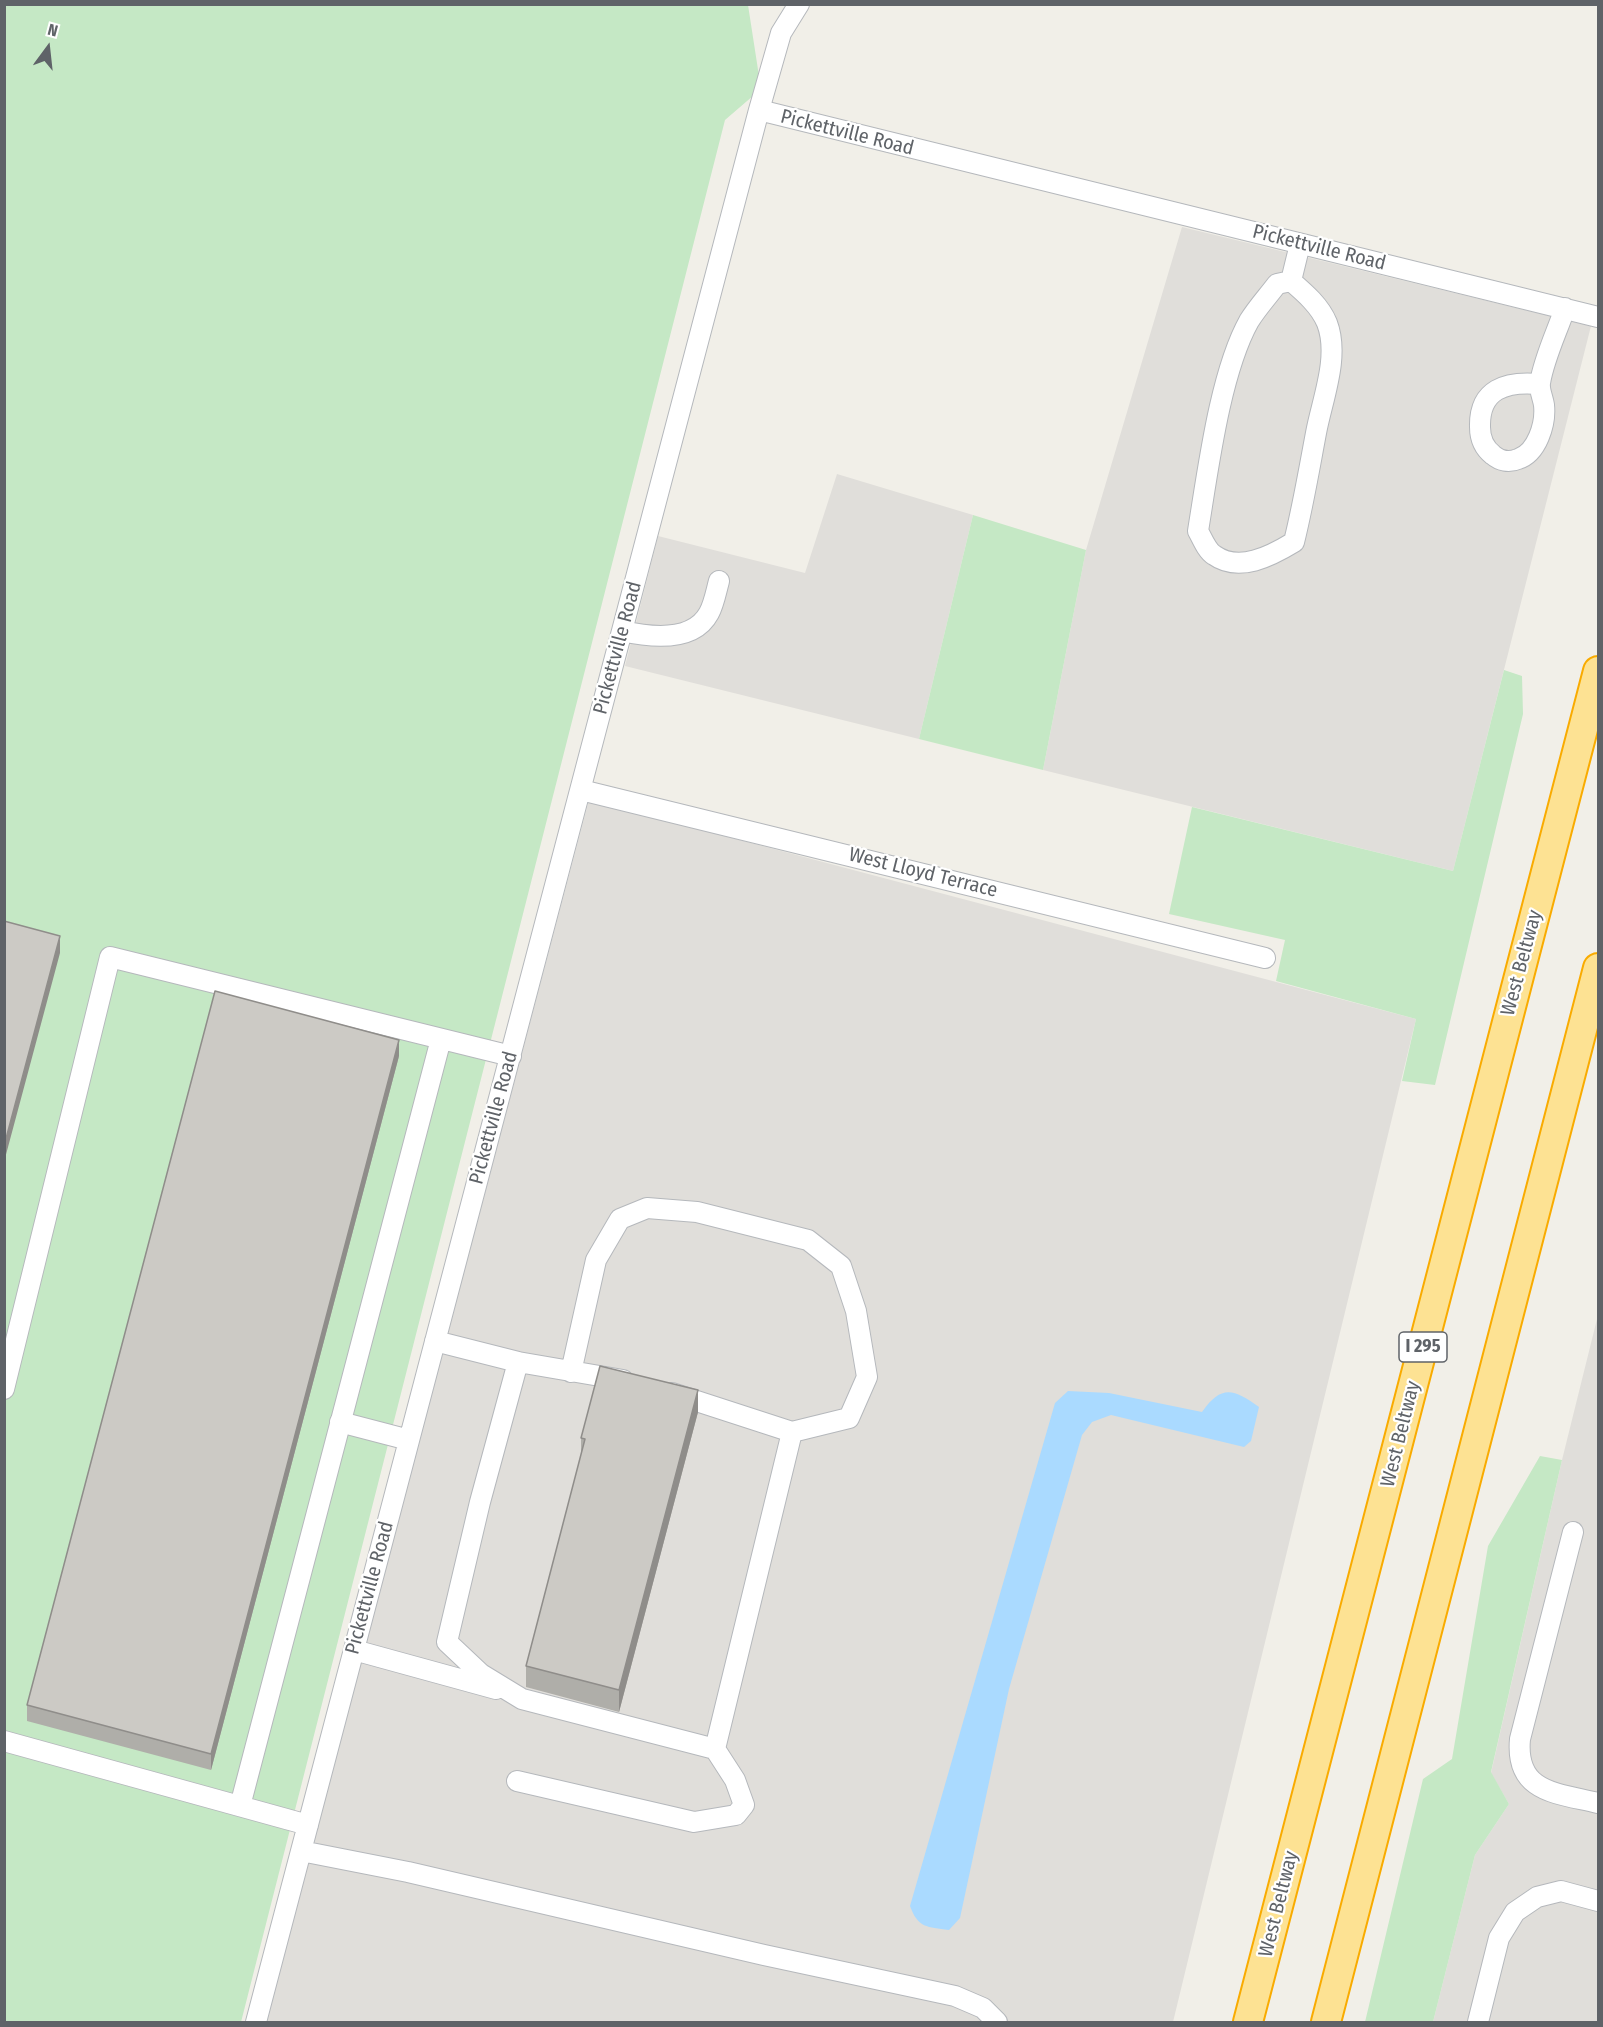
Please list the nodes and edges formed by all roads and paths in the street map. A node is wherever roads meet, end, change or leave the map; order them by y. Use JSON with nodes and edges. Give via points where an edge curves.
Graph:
{"nodes":[{"id":1,"x":799,"y":4,"type":"edge"},
{"id":2,"x":759,"y":110,"type":"junction"},
{"id":3,"x":1300,"y":244,"type":"junction"},
{"id":4,"x":1291,"y":281,"type":"junction"},
{"id":5,"x":1564,"y":308,"type":"junction"},
{"id":6,"x":1599,"y":317,"type":"edge"},
{"id":7,"x":1539,"y":384,"type":"dead end"},
{"id":8,"x":719,"y":581,"type":"dead end"},
{"id":9,"x":622,"y":631,"type":"junction"},
{"id":10,"x":1599,"y":671,"type":"edge"},
{"id":11,"x":581,"y":790,"type":"junction"},
{"id":12,"x":1265,"y":958,"type":"dead end"},
{"id":13,"x":1599,"y":968,"type":"edge"},
{"id":14,"x":441,"y":1039,"type":"junction"},
{"id":15,"x":511,"y":1056,"type":"junction"},
{"id":16,"x":435,"y":1341,"type":"junction"},
{"id":17,"x":518,"y":1362,"type":"junction"},
{"id":18,"x":571,"y":1371,"type":"junction"},
{"id":19,"x":4,"y":1389,"type":"edge"},
{"id":20,"x":340,"y":1422,"type":"junction"},
{"id":21,"x":792,"y":1432,"type":"junction"},
{"id":22,"x":409,"y":1440,"type":"junction"},
{"id":23,"x":1573,"y":1532,"type":"dead end"},
{"id":24,"x":354,"y":1650,"type":"junction"},
{"id":25,"x":516,"y":1695,"type":"junction"},
{"id":26,"x":4,"y":1741,"type":"edge"},
{"id":27,"x":715,"y":1749,"type":"junction"},
{"id":28,"x":517,"y":1781,"type":"dead end"},
{"id":29,"x":1599,"y":1803,"type":"edge"},
{"id":30,"x":240,"y":1806,"type":"junction"},
{"id":31,"x":308,"y":1825,"type":"junction"},
{"id":32,"x":301,"y":1851,"type":"junction"},
{"id":33,"x":1599,"y":1901,"type":"edge"},
{"id":34,"x":255,"y":2022,"type":"edge"},
{"id":35,"x":997,"y":2022,"type":"edge"},
{"id":36,"x":1248,"y":2022,"type":"edge"},
{"id":37,"x":1326,"y":2022,"type":"edge"},
{"id":38,"x":1478,"y":2022,"type":"edge"}],
"edges":[{"from":1,"to":2,"type":"street","via":[[781,33]]},
{"from":2,"to":3,"type":"street","name":"Pickettville Road"},
{"from":2,"to":9,"type":"street","name":"Pickettville Road"},
{"from":3,"to":4,"type":"street"},
{"from":3,"to":5,"type":"street","name":"Pickettville Road"},
{"from":4,"to":4,"type":"street","via":[[1319,309],[1327,324],[1330,347],[1307,489],[1294,542],[1270,556],[1236,564],[1212,555],[1198,531],[1207,479],[1230,369],[1250,321],[1277,284]]},
{"from":5,"to":6,"type":"street","name":"Pickettville Road"},
{"from":5,"to":7,"type":"street"},
{"from":8,"to":9,"type":"street","via":[[709,614],[686,632],[653,638]]},
{"from":9,"to":11,"type":"street","name":"Pickettville Road"},
{"from":10,"to":36,"type":"highway","name":"West Beltway","number":"I 295"},
{"from":11,"to":12,"type":"street","name":"West Lloyd Terrace"},
{"from":11,"to":15,"type":"street","name":"Pickettville Road"},
{"from":13,"to":37,"type":"highway"},
{"from":14,"to":15,"type":"street"},
{"from":14,"to":19,"type":"street","via":[[110,957]]},
{"from":14,"to":20,"type":"street"},
{"from":15,"to":16,"type":"street","name":"Pickettville Road"},
{"from":16,"to":17,"type":"street"},
{"from":16,"to":22,"type":"street","name":"Pickettville Road"},
{"from":17,"to":18,"type":"street"},
{"from":17,"to":25,"type":"street","via":[[447,1642],[481,1674]]},
{"from":18,"to":21,"type":"street","via":[[712,1404]]},
{"from":18,"to":21,"type":"street","via":[[596,1260],[620,1220],[647,1208],[698,1212],[808,1240],[841,1266],[856,1311],[867,1377],[849,1418]]},
{"from":20,"to":22,"type":"street"},
{"from":20,"to":30,"type":"street"},
{"from":21,"to":27,"type":"street"},
{"from":22,"to":24,"type":"street","name":"Pickettville Road"},
{"from":23,"to":29,"type":"street","via":[[1518,1759],[1527,1778],[1547,1790]]},
{"from":24,"to":25,"type":"street"},
{"from":24,"to":31,"type":"street","name":"Pickettville Road"},
{"from":25,"to":27,"type":"street"},
{"from":26,"to":30,"type":"street"},
{"from":27,"to":28,"type":"street","via":[[735,1780],[744,1805],[736,1815],[694,1822]]},
{"from":30,"to":31,"type":"street"},
{"from":31,"to":32,"type":"street","name":"Pickettville Road"},
{"from":32,"to":34,"type":"street","name":"Pickettville Road"},
{"from":32,"to":35,"type":"street","via":[[955,1996],[983,2008]]},
{"from":33,"to":38,"type":"street","via":[[1561,1891],[1537,1897],[1515,1912],[1499,1938]]}]}
